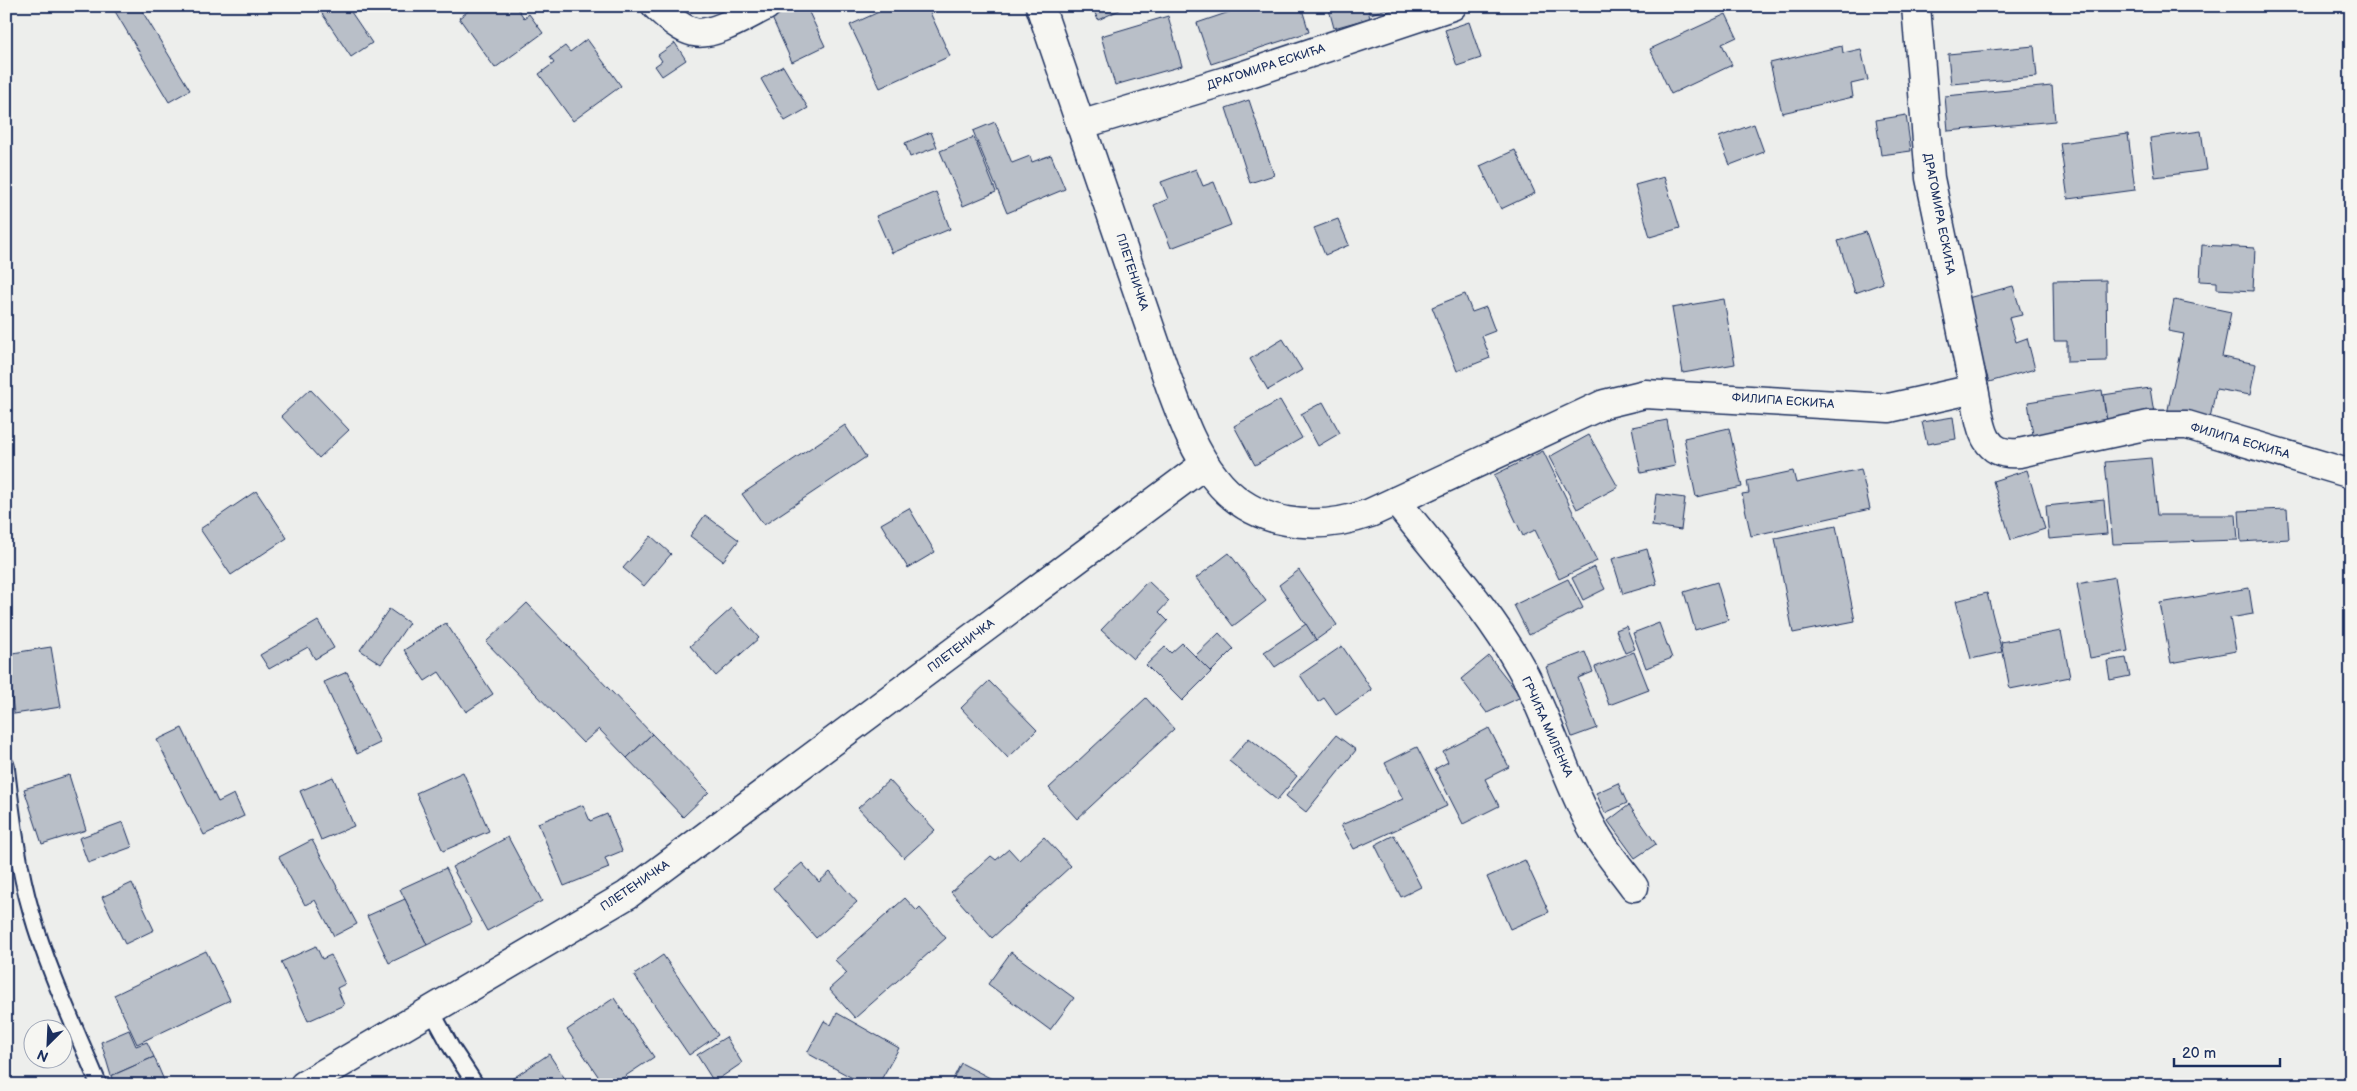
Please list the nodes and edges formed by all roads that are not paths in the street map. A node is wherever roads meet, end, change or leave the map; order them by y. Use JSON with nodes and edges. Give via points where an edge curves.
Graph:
{"nodes":[{"id":1,"x":656,"y":6,"type":"edge"},
{"id":2,"x":766,"y":6,"type":"edge"},
{"id":3,"x":1040,"y":6,"type":"edge"},
{"id":4,"x":1452,"y":6,"type":"edge"},
{"id":5,"x":1916,"y":6,"type":"edge"},
{"id":6,"x":1080,"y":125,"type":"junction"},
{"id":7,"x":1974,"y":389,"type":"junction"},
{"id":8,"x":1205,"y":464,"type":"junction"},
{"id":9,"x":2351,"y":474,"type":"edge"},
{"id":10,"x":1396,"y":501,"type":"junction"},
{"id":11,"x":6,"y":765,"type":"edge"},
{"id":12,"x":1634,"y":887,"type":"dead end"},
{"id":13,"x":431,"y":1010,"type":"junction"},
{"id":14,"x":98,"y":1085,"type":"edge"},
{"id":15,"x":304,"y":1085,"type":"edge"},
{"id":16,"x":476,"y":1085,"type":"edge"}],
"edges":[{"from":1,"to":2,"type":"street","via":[[694,32],[708,32]]},
{"from":3,"to":6,"type":"street","name":"ПЛЕТЕНИЧКА"},
{"from":4,"to":6,"type":"street","name":"ДРАГОМИРА ЕСКИЋА"},
{"from":5,"to":7,"type":"street","name":"ДРАГОМИРА ЕСКИЋА","via":[[1930,178]]},
{"from":6,"to":8,"type":"street","name":"ПЛЕТЕНИЧКА","via":[[1170,386],[1191,440]]},
{"from":7,"to":9,"type":"street","name":"ФИЛИПА ЕСКИЋА","via":[[1988,443],[2000,453],[2019,453],[2149,425],[2187,425]]},
{"from":7,"to":10,"type":"street","name":"ФИЛИПА ЕСКИЋА","via":[[1889,408],[1712,396],[1645,394],[1627,397],[1604,404]]},
{"from":8,"to":10,"type":"street","name":"ФИЛИПА ЕСКИЋА","via":[[1232,495],[1274,518],[1298,524],[1346,522]]},
{"from":8,"to":13,"type":"street","name":"ПЛЕТЕНИЧКА","via":[[627,895]]},
{"from":10,"to":12,"type":"street","name":"ГРЧИЋА МИЛЕНКА","via":[[1496,627],[1545,715],[1594,832]]},
{"from":11,"to":14,"type":"lane","via":[[18,852],[31,910],[50,967]]},
{"from":13,"to":15,"type":"street","name":"ПЛЕТЕНИЧКА"},
{"from":13,"to":16,"type":"lane","via":[[450,1047]]}]}
